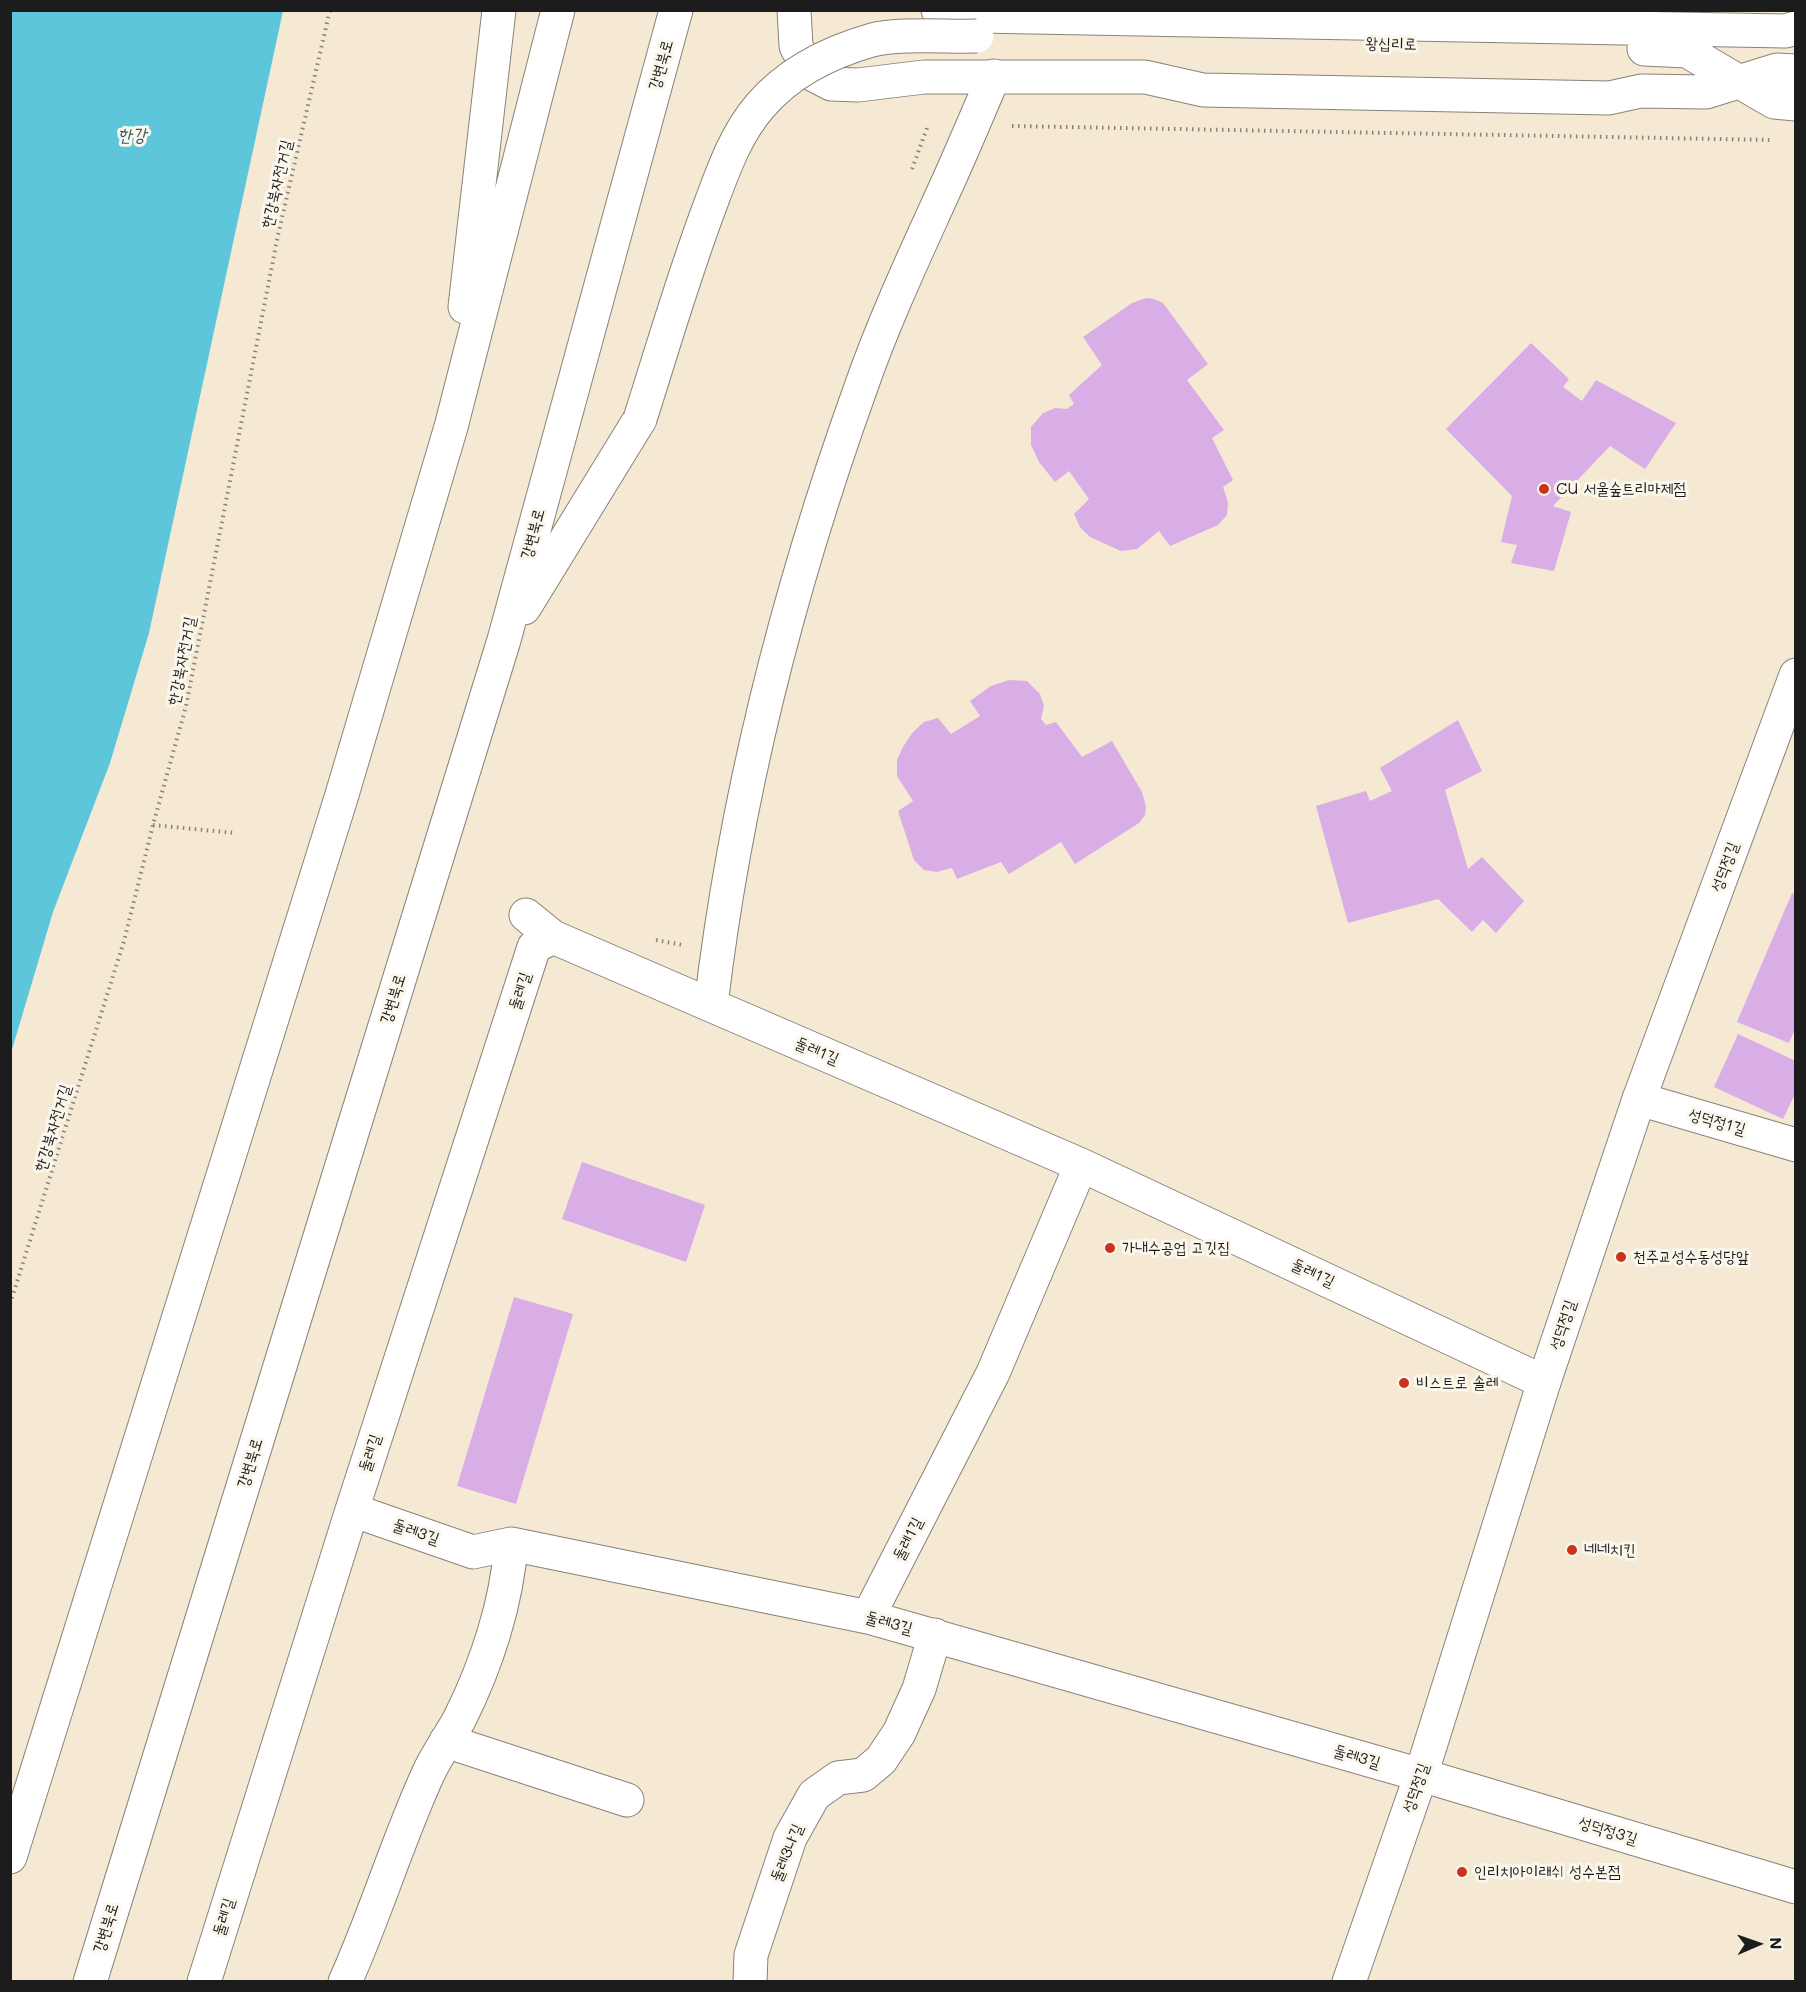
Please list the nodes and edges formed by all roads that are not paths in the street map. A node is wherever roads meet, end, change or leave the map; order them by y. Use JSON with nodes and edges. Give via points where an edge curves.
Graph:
{"nodes":[{"id":1,"x":499,"y":10,"type":"edge"},
{"id":2,"x":558,"y":10,"type":"edge"},
{"id":3,"x":676,"y":10,"type":"edge"},
{"id":4,"x":794,"y":10,"type":"edge"},
{"id":5,"x":938,"y":10,"type":"edge"},
{"id":6,"x":978,"y":26,"type":"junction"},
{"id":7,"x":1796,"y":28,"type":"edge"},
{"id":8,"x":1640,"y":38,"type":"junction"},
{"id":9,"x":1796,"y":70,"type":"edge"},
{"id":10,"x":994,"y":76,"type":"junction"},
{"id":11,"x":1738,"y":81,"type":"junction"},
{"id":12,"x":1796,"y":104,"type":"edge"},
{"id":13,"x":451,"y":426,"type":"junction"},
{"id":14,"x":504,"y":640,"type":"junction"},
{"id":15,"x":1796,"y":675,"type":"edge"},
{"id":16,"x":526,"y":915,"type":"dead end"},
{"id":17,"x":553,"y":937,"type":"junction"},
{"id":18,"x":711,"y":1005,"type":"junction"},
{"id":19,"x":1639,"y":1099,"type":"junction"},
{"id":20,"x":1796,"y":1145,"type":"edge"},
{"id":21,"x":1081,"y":1165,"type":"junction"},
{"id":22,"x":1544,"y":1382,"type":"junction"},
{"id":23,"x":352,"y":1510,"type":"junction"},
{"id":24,"x":511,"y":1544,"type":"junction"},
{"id":25,"x":868,"y":1617,"type":"junction"},
{"id":26,"x":934,"y":1635,"type":"junction"},
{"id":27,"x":446,"y":1741,"type":"junction"},
{"id":28,"x":1421,"y":1775,"type":"junction"},
{"id":29,"x":627,"y":1800,"type":"dead end"},
{"id":30,"x":10,"y":1857,"type":"edge"},
{"id":31,"x":1796,"y":1887,"type":"edge"},
{"id":32,"x":90,"y":1982,"type":"edge"},
{"id":33,"x":204,"y":1982,"type":"edge"},
{"id":34,"x":345,"y":1982,"type":"edge"},
{"id":35,"x":750,"y":1982,"type":"edge"},
{"id":36,"x":1349,"y":1982,"type":"edge"}],
"edges":[{"from":1,"to":13,"type":"main road"},
{"from":2,"to":13,"type":"main road"},
{"from":3,"to":14,"type":"main road","name":"강변북로"},
{"from":4,"to":10,"type":"main road","via":[[796,46],[810,73],[831,84]]},
{"from":5,"to":6,"type":"main road"},
{"from":6,"to":8,"type":"main road","name":"왕십리로"},
{"from":6,"to":14,"type":"main road","bridge":true,"via":[[874,40],[823,58],[783,83],[760,106],[729,154],[640,419]]},
{"from":7,"to":8,"type":"main road","name":"왕십리로"},
{"from":8,"to":11,"type":"main road","name":"왕십리로","via":[[1687,51]]},
{"from":9,"to":11,"type":"main road","via":[[1777,70]]},
{"from":10,"to":11,"type":"main road","via":[[1145,77],[1203,90],[1609,98],[1641,91],[1706,92]]},
{"from":10,"to":18,"type":"main road","via":[[894,301],[861,387],[806,555],[755,743],[719,933]]},
{"from":11,"to":12,"type":"main road","name":"왕십리로","via":[[1774,102]]},
{"from":13,"to":30,"type":"main road","via":[[337,809]]},
{"from":14,"to":32,"type":"main road","name":"강변북로"},
{"from":15,"to":19,"type":"main road","name":"성덕정길"},
{"from":16,"to":17,"type":"main road","name":"둘레1길"},
{"from":17,"to":18,"type":"main road","name":"둘레1길"},
{"from":17,"to":23,"type":"main road","name":"둘레길","via":[[534,947]]},
{"from":18,"to":21,"type":"main road","name":"둘레1길"},
{"from":19,"to":20,"type":"main road","name":"성덕정1길"},
{"from":19,"to":22,"type":"main road","name":"성덕정길"},
{"from":21,"to":22,"type":"main road","name":"둘레1길"},
{"from":21,"to":25,"type":"main road","name":"둘레1길","via":[[993,1373]]},
{"from":22,"to":28,"type":"main road","name":"성덕정길"},
{"from":23,"to":24,"type":"main road","name":"둘레3길","via":[[473,1552]]},
{"from":23,"to":33,"type":"main road","name":"둘레길"},
{"from":24,"to":25,"type":"main road","name":"둘레3길"},
{"from":24,"to":27,"type":"main road","via":[[498,1617],[472,1691]]},
{"from":25,"to":26,"type":"main road","name":"둘레3길"},
{"from":26,"to":28,"type":"main road","name":"둘레3길"},
{"from":26,"to":35,"type":"main road","name":"둘레3나길","via":[[919,1689],[899,1733],[881,1760],[863,1775],[838,1778],[814,1795],[790,1838],[751,1955]]},
{"from":27,"to":29,"type":"main road"},
{"from":27,"to":34,"type":"main road","via":[[403,1832]]},
{"from":28,"to":31,"type":"main road","name":"성덕정3길"},
{"from":28,"to":36,"type":"main road","name":"성덕정길"}]}
